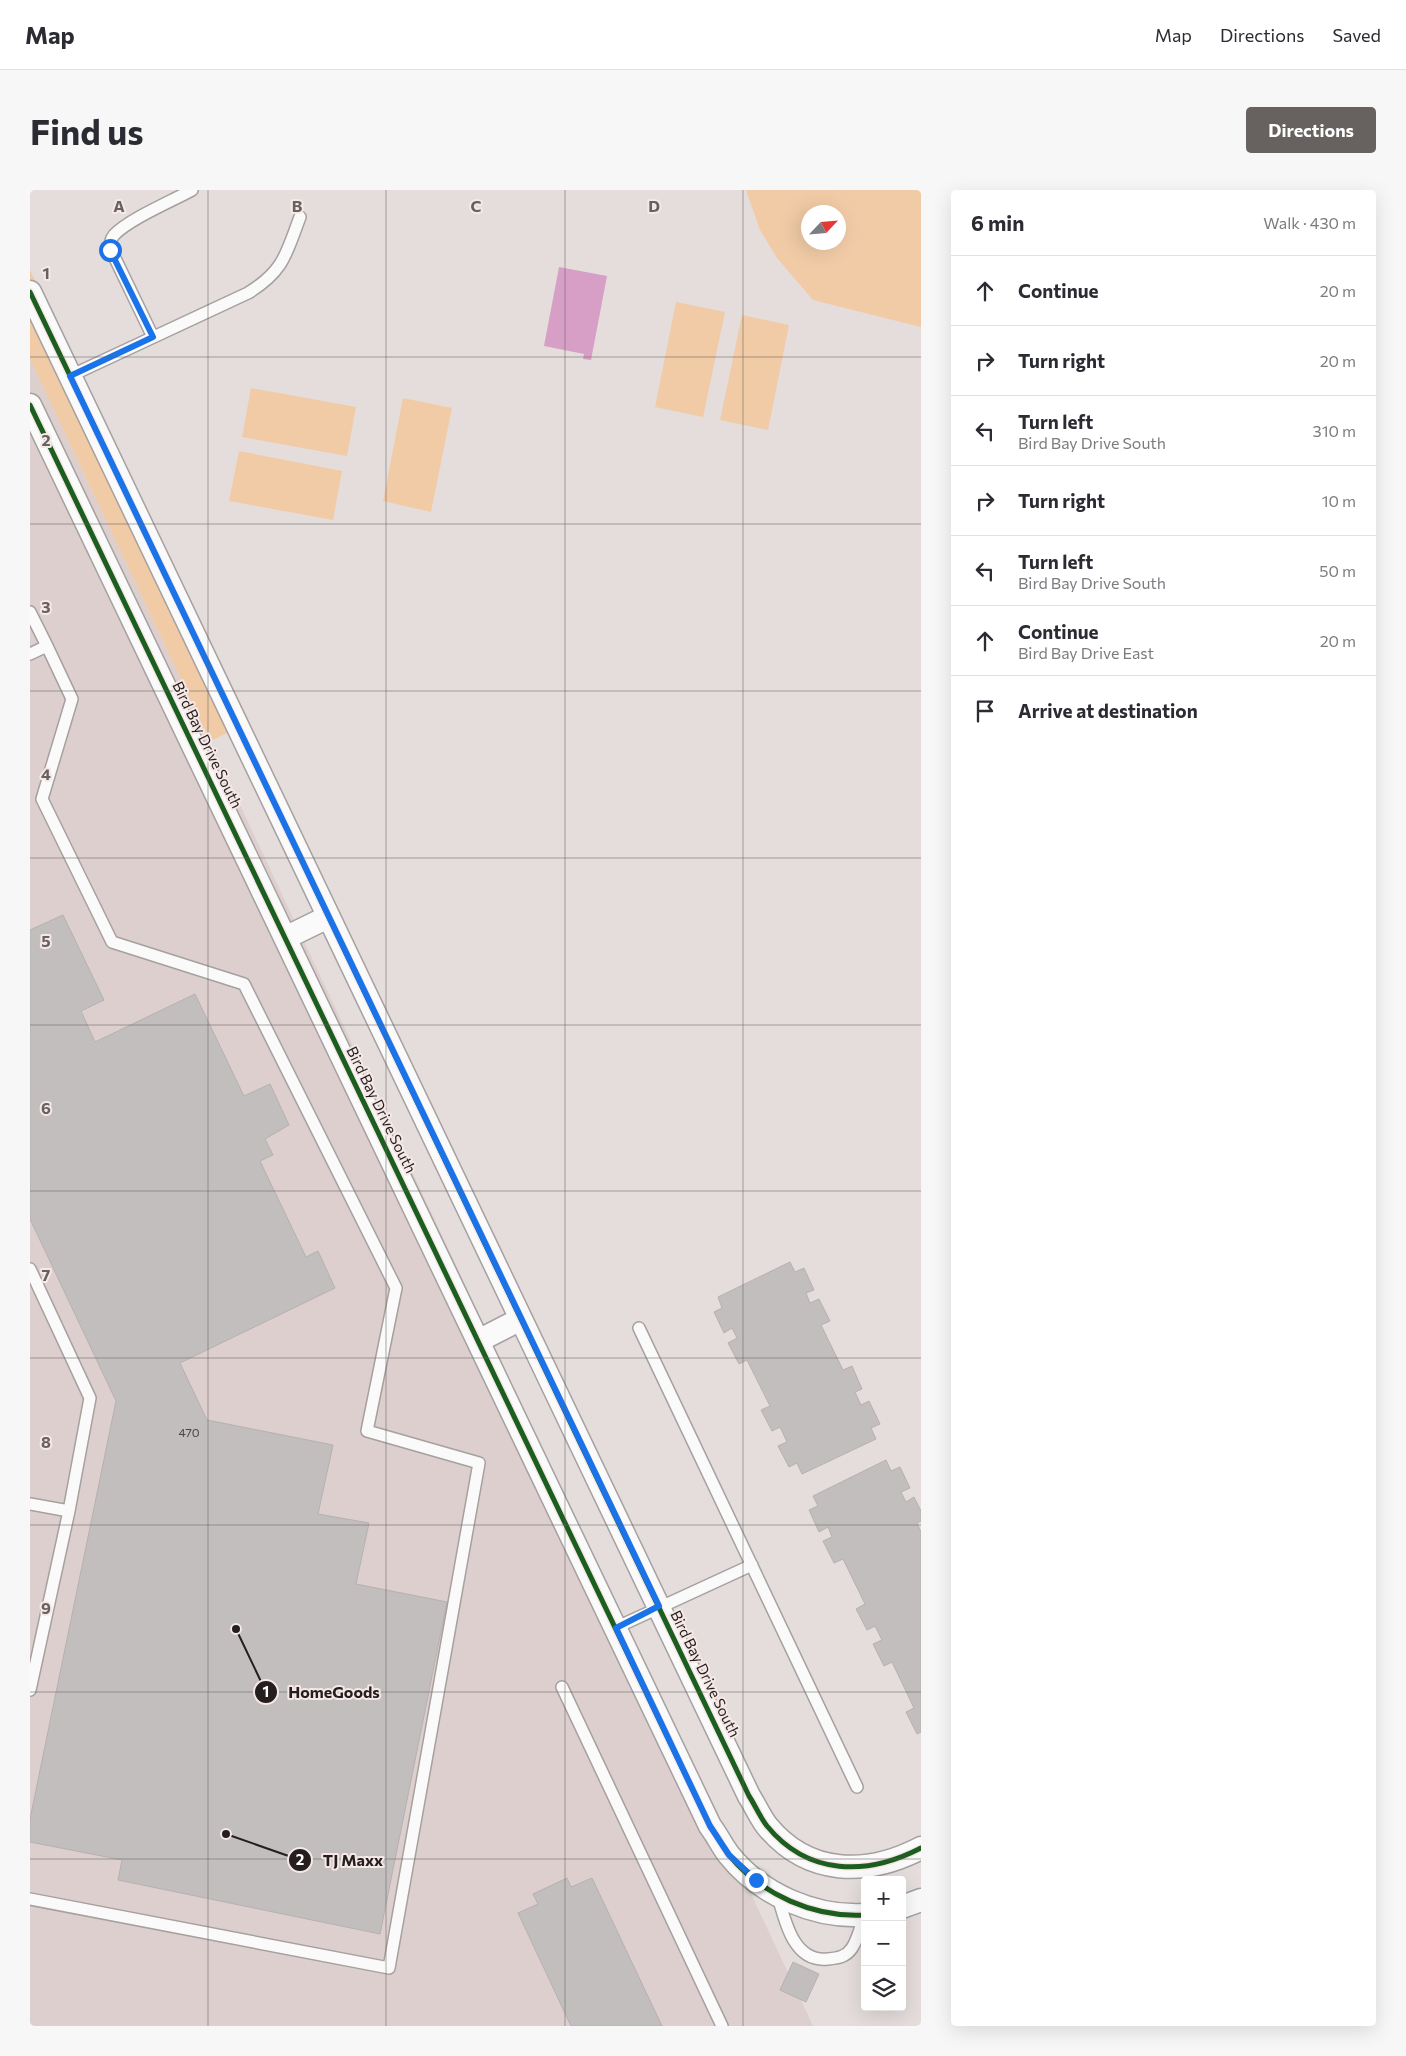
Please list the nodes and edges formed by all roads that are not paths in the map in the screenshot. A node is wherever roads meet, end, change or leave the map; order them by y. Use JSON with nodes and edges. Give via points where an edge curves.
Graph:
{"nodes":[{"id":1,"x":192,"y":190,"type":"edge"},
{"id":2,"x":300,"y":217,"type":"dead end"},
{"id":3,"x":30,"y":292,"type":"edge"},
{"id":4,"x":153,"y":337,"type":"junction"},
{"id":5,"x":70,"y":376,"type":"junction"},
{"id":6,"x":30,"y":405,"type":"edge"},
{"id":7,"x":30,"y":612,"type":"edge"},
{"id":8,"x":47,"y":646,"type":"junction"},
{"id":9,"x":30,"y":654,"type":"edge"},
{"id":10,"x":328,"y":917,"type":"junction"},
{"id":11,"x":285,"y":938,"type":"junction"},
{"id":12,"x":30,"y":1269,"type":"edge"},
{"id":13,"x":521,"y":1319,"type":"junction"},
{"id":14,"x":639,"y":1328,"type":"dead end"},
{"id":15,"x":478,"y":1340,"type":"junction"},
{"id":16,"x":30,"y":1504,"type":"edge"},
{"id":17,"x":69,"y":1511,"type":"junction"},
{"id":18,"x":752,"y":1565,"type":"junction"},
{"id":19,"x":659,"y":1606,"type":"junction"},
{"id":20,"x":616,"y":1628,"type":"junction"},
{"id":21,"x":562,"y":1687,"type":"dead end"},
{"id":22,"x":30,"y":1690,"type":"edge"},
{"id":23,"x":858,"y":1787,"type":"dead end"},
{"id":24,"x":921,"y":1848,"type":"edge"},
{"id":25,"x":777,"y":1894,"type":"junction"},
{"id":26,"x":30,"y":1899,"type":"edge"},
{"id":27,"x":921,"y":1900,"type":"edge"},
{"id":28,"x":906,"y":1906,"type":"edge"},
{"id":29,"x":861,"y":1915,"type":"edge"},
{"id":30,"x":863,"y":1921,"type":"edge"},
{"id":31,"x":722,"y":2026,"type":"edge"}],
"edges":[{"from":1,"to":4,"type":"lane","via":[[124,227],[110,242],[110,250]]},
{"from":2,"to":4,"type":"lane","via":[[283,263],[268,281]]},
{"from":3,"to":5,"type":"street","name":"Bird Bay Drive South"},
{"from":4,"to":5,"type":"lane"},
{"from":5,"to":10,"type":"street","name":"Bird Bay Drive South"},
{"from":6,"to":11,"type":"street","name":"Bird Bay Drive South"},
{"from":7,"to":8,"type":"lane"},
{"from":8,"to":9,"type":"lane"},
{"from":8,"to":26,"type":"lane","via":[[72,699],[42,799],[112,942],[244,984],[396,1288],[367,1431],[479,1463],[389,1968]]},
{"from":10,"to":11,"type":"street"},
{"from":10,"to":13,"type":"street","name":"Bird Bay Drive South"},
{"from":11,"to":15,"type":"street","name":"Bird Bay Drive South"},
{"from":12,"to":17,"type":"lane","via":[[90,1398]]},
{"from":13,"to":15,"type":"street"},
{"from":13,"to":19,"type":"street","name":"Bird Bay Drive South"},
{"from":14,"to":18,"type":"lane"},
{"from":15,"to":20,"type":"street","name":"Bird Bay Drive South"},
{"from":16,"to":17,"type":"lane"},
{"from":17,"to":22,"type":"lane"},
{"from":18,"to":19,"type":"lane"},
{"from":18,"to":23,"type":"lane"},
{"from":19,"to":20,"type":"lane"},
{"from":19,"to":24,"type":"street","name":"Bird Bay Drive South","via":[[749,1796],[766,1825],[788,1846],[812,1860],[840,1867],[868,1867],[900,1859]]},
{"from":20,"to":25,"type":"street","name":"Bird Bay Drive South","via":[[710,1826],[729,1855]]},
{"from":21,"to":31,"type":"lane"},
{"from":25,"to":29,"type":"street","name":"Bird Bay Drive South","via":[[785,1900],[819,1911]]},
{"from":25,"to":30,"type":"lane","via":[[784,1921],[800,1950],[818,1960],[841,1958],[852,1948]]},
{"from":27,"to":28,"type":"street"}]}
